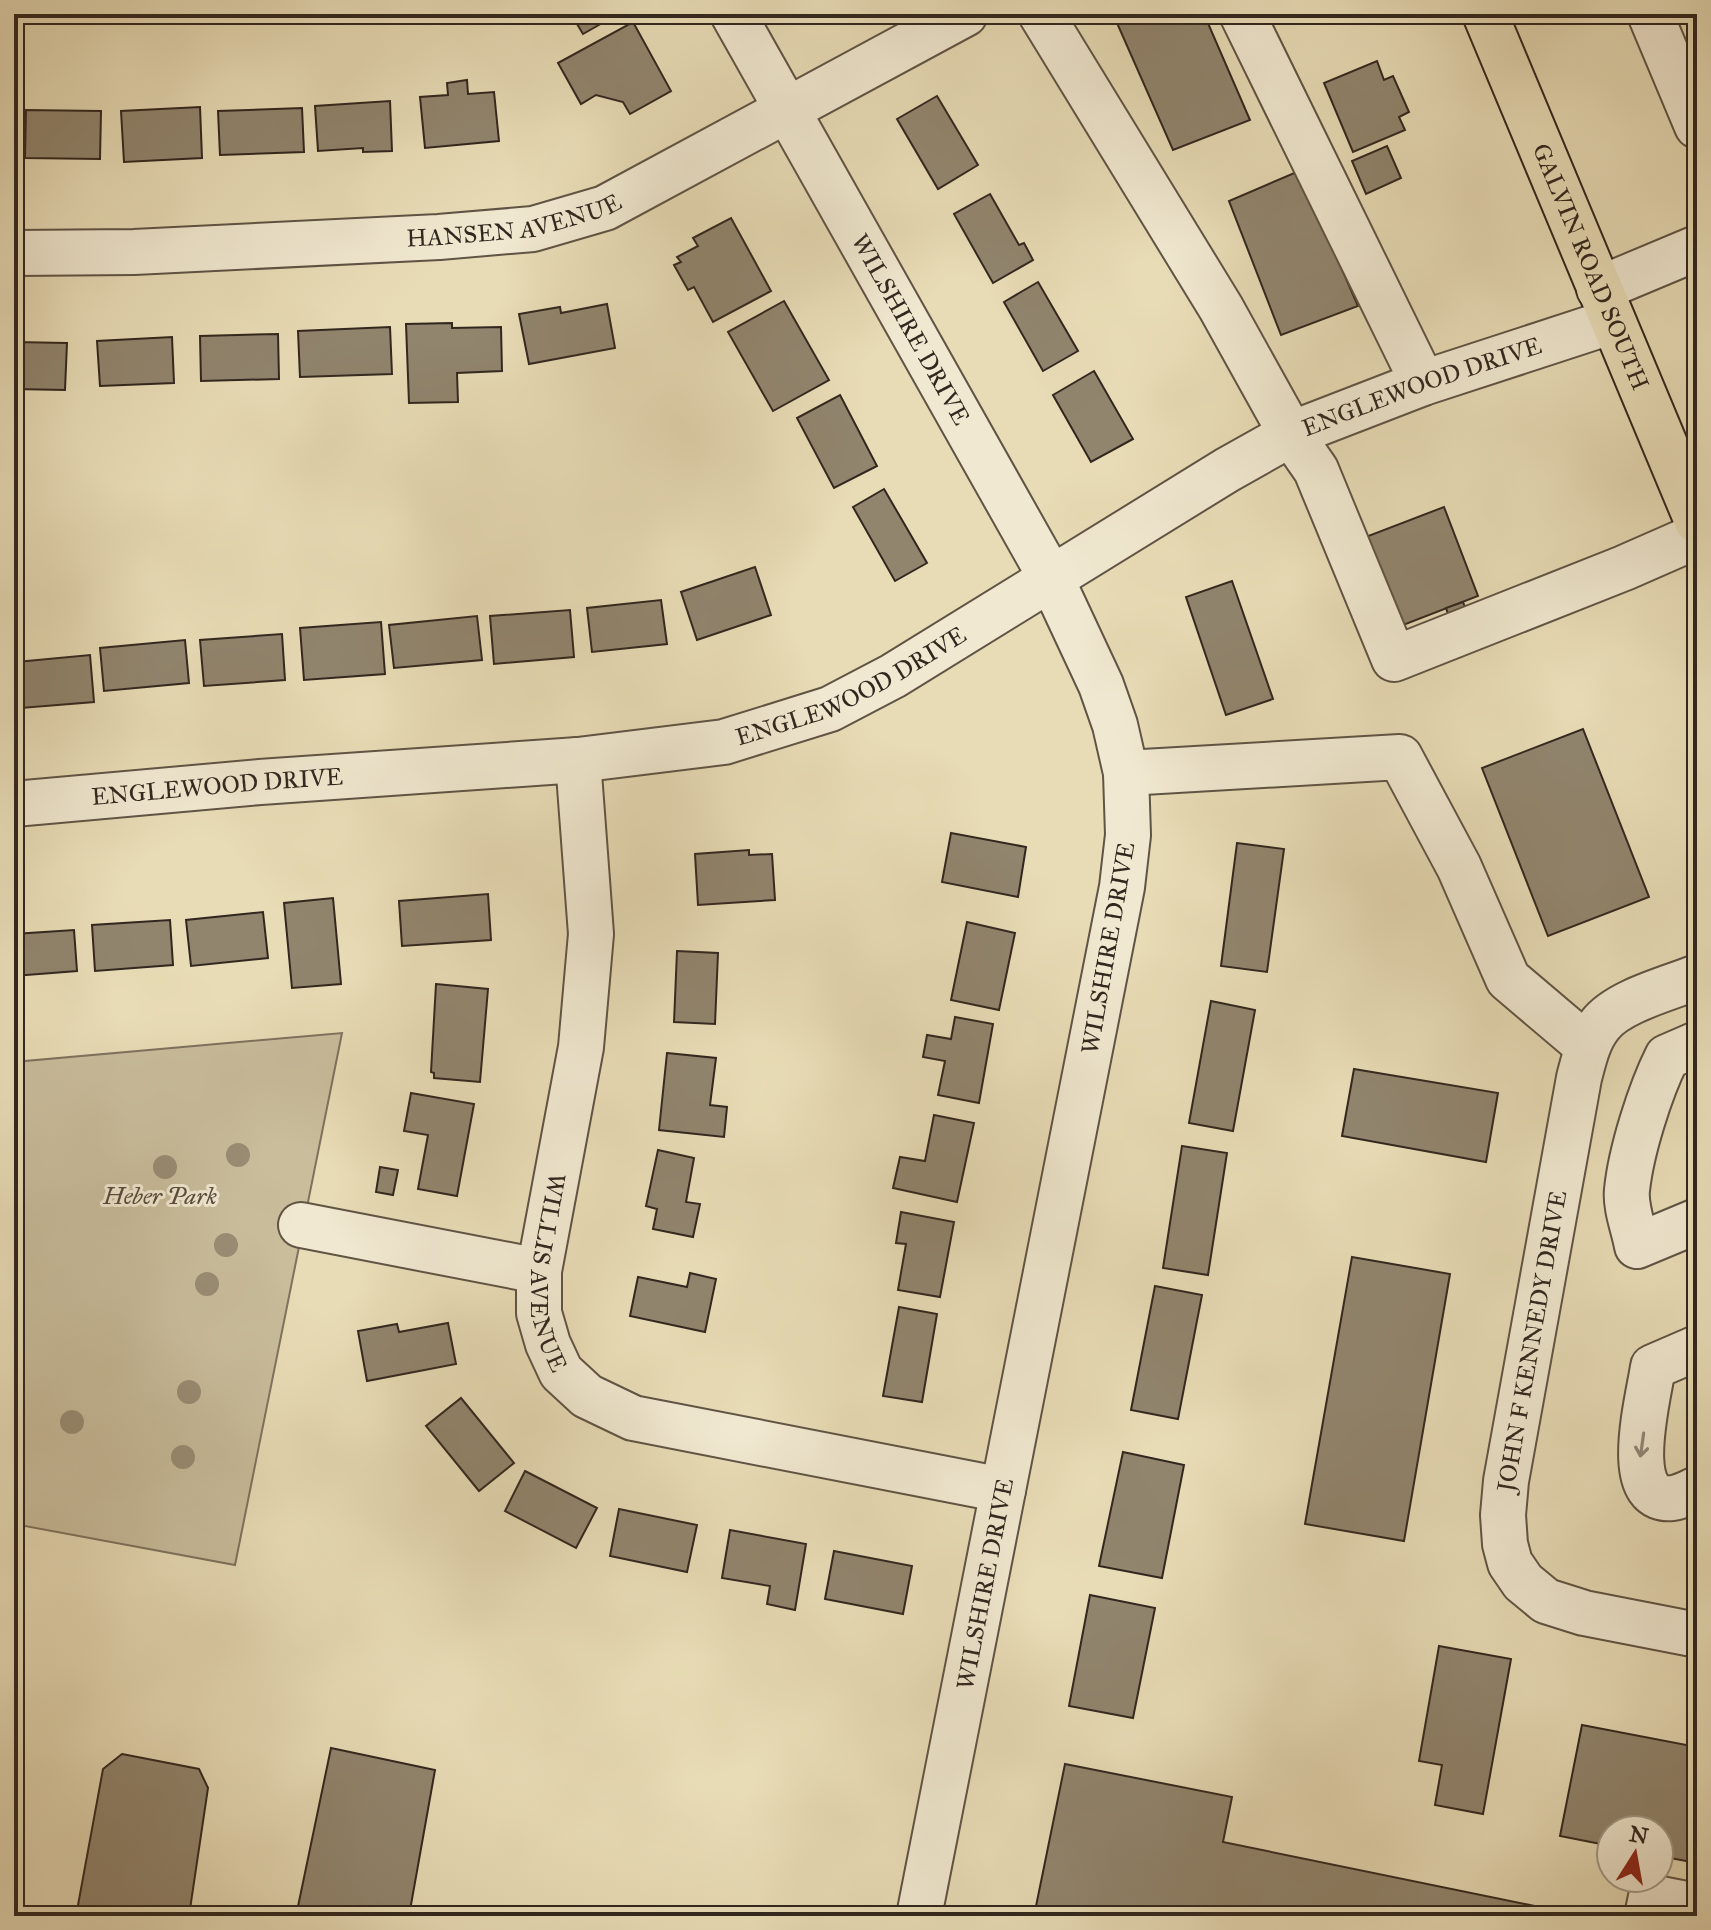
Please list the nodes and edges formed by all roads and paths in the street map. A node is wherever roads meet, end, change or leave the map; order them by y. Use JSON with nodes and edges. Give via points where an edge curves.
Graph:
{"nodes":[{"id":1,"x":733,"y":14,"type":"edge"},
{"id":2,"x":965,"y":14,"type":"edge"},
{"id":3,"x":1041,"y":14,"type":"edge"},
{"id":4,"x":1242,"y":14,"type":"edge"},
{"id":5,"x":1485,"y":14,"type":"edge"},
{"id":6,"x":1650,"y":14,"type":"edge"},
{"id":7,"x":786,"y":108,"type":"junction"},
{"id":8,"x":1697,"y":126,"type":"edge"},
{"id":9,"x":1697,"y":248,"type":"edge"},
{"id":10,"x":14,"y":253,"type":"edge"},
{"id":11,"x":1606,"y":305,"type":"junction"},
{"id":12,"x":1423,"y":383,"type":"junction"},
{"id":13,"x":1291,"y":434,"type":"junction"},
{"id":14,"x":1697,"y":521,"type":"edge"},
{"id":15,"x":1697,"y":536,"type":"edge"},
{"id":16,"x":1051,"y":578,"type":"junction"},
{"id":17,"x":578,"y":760,"type":"junction"},
{"id":18,"x":1126,"y":773,"type":"junction"},
{"id":19,"x":14,"y":804,"type":"edge"},
{"id":20,"x":1697,"y":977,"type":"edge"},
{"id":21,"x":1697,"y":1044,"type":"edge"},
{"id":22,"x":1587,"y":1046,"type":"junction"},
{"id":23,"x":1697,"y":1221,"type":"edge"},
{"id":24,"x":301,"y":1225,"type":"dead end"},
{"id":25,"x":539,"y":1271,"type":"junction"},
{"id":26,"x":1697,"y":1348,"type":"edge"},
{"id":27,"x":1697,"y":1489,"type":"edge"},
{"id":28,"x":1003,"y":1490,"type":"junction"},
{"id":29,"x":1697,"y":1635,"type":"edge"},
{"id":30,"x":1697,"y":1906,"type":"edge"},
{"id":31,"x":919,"y":1916,"type":"edge"},
{"id":32,"x":1647,"y":1916,"type":"edge"}],
"edges":[{"from":1,"to":7,"type":"street","name":"WILSHIRE DRIVE"},
{"from":2,"to":7,"type":"street","name":"HANSEN AVENUE"},
{"from":3,"to":13,"type":"street","via":[[1221,308]]},
{"from":4,"to":12,"type":"street"},
{"from":5,"to":11,"type":"main road","name":"GALVIN ROAD SOUTH"},
{"from":6,"to":8,"type":"street"},
{"from":7,"to":10,"type":"street","name":"HANSEN AVENUE","via":[[605,208],[533,229],[149,251]]},
{"from":7,"to":16,"type":"street","name":"WILSHIRE DRIVE"},
{"from":9,"to":11,"type":"street","name":"ENGLEWOOD DRIVE"},
{"from":11,"to":12,"type":"street","name":"ENGLEWOOD DRIVE"},
{"from":11,"to":14,"type":"main road","name":"GALVIN ROAD SOUTH"},
{"from":12,"to":13,"type":"street","name":"ENGLEWOOD DRIVE"},
{"from":13,"to":15,"type":"street","via":[[1316,470],[1394,659]]},
{"from":13,"to":16,"type":"street","name":"ENGLEWOOD DRIVE"},
{"from":16,"to":17,"type":"street","name":"ENGLEWOOD DRIVE","via":[[830,709],[724,742]]},
{"from":16,"to":18,"type":"street","name":"WILSHIRE DRIVE","via":[[1101,685]]},
{"from":17,"to":19,"type":"street","name":"ENGLEWOOD DRIVE"},
{"from":17,"to":25,"type":"street","name":"WILLIS AVENUE","via":[[591,934],[581,1047]]},
{"from":18,"to":22,"type":"street","via":[[1400,757],[1459,867],[1508,979]]},
{"from":18,"to":28,"type":"street","name":"WILSHIRE DRIVE","via":[[1128,835],[1122,887]]},
{"from":20,"to":22,"type":"street","name":"JOHN F KENNEDY DRIVE","via":[[1624,1006],[1601,1023]]},
{"from":21,"to":23,"type":"street","via":[[1667,1057],[1626,1192],[1637,1246]]},
{"from":22,"to":29,"type":"street","name":"JOHN F KENNEDY DRIVE","via":[[1506,1481],[1505,1544],[1523,1582],[1546,1601]]},
{"from":24,"to":25,"type":"street"},
{"from":25,"to":28,"type":"street","name":"WILLIS AVENUE","via":[[539,1313],[561,1372],[587,1396],[633,1418]]},
{"from":26,"to":27,"type":"street","one_way":true,"via":[[1653,1367],[1639,1463],[1643,1482],[1655,1495],[1672,1499]]},
{"from":28,"to":31,"type":"street","name":"WILSHIRE DRIVE"},
{"from":30,"to":32,"type":"street","via":[[1651,1897]]}]}
